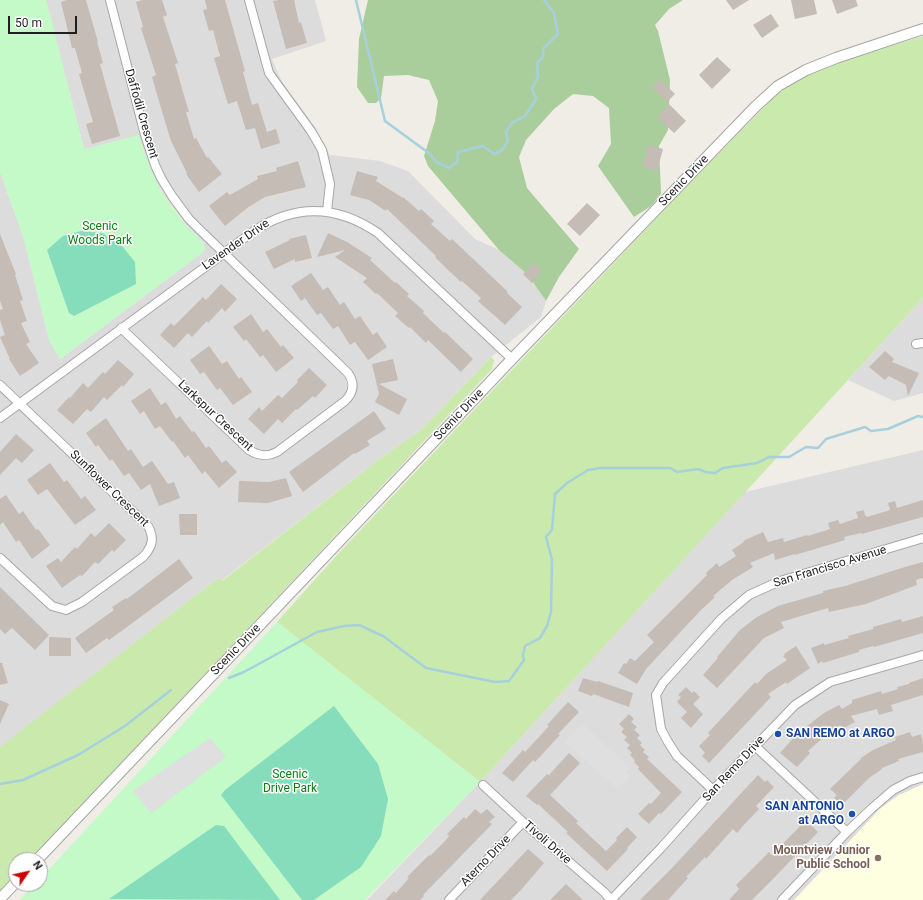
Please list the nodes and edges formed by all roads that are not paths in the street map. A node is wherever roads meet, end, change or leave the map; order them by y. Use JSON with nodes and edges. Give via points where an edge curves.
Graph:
{"nodes":[{"id":1,"x":110,"y":0,"type":"edge"},
{"id":2,"x":249,"y":0,"type":"edge"},
{"id":3,"x":923,"y":30,"type":"edge"},
{"id":4,"x":327,"y":211,"type":"junction"},
{"id":5,"x":223,"y":253,"type":"junction"},
{"id":6,"x":121,"y":328,"type":"junction"},
{"id":7,"x":512,"y":359,"type":"junction"},
{"id":8,"x":0,"y":385,"type":"edge"},
{"id":9,"x":20,"y":404,"type":"junction"},
{"id":10,"x":0,"y":418,"type":"edge"},
{"id":11,"x":923,"y":538,"type":"edge"},
{"id":12,"x":0,"y":558,"type":"edge"},
{"id":13,"x":923,"y":655,"type":"edge"},
{"id":14,"x":755,"y":746,"type":"junction"},
{"id":15,"x":923,"y":777,"type":"edge"},
{"id":16,"x":483,"y":785,"type":"dead end"},
{"id":17,"x":713,"y":790,"type":"junction"},
{"id":18,"x":523,"y":822,"type":"junction"},
{"id":19,"x":847,"y":832,"type":"junction"},
{"id":20,"x":45,"y":852,"type":"edge"},
{"id":21,"x":8,"y":890,"type":"edge"},
{"id":22,"x":0,"y":899,"type":"edge"},
{"id":23,"x":449,"y":900,"type":"edge"},
{"id":24,"x":611,"y":900,"type":"edge"},
{"id":25,"x":782,"y":900,"type":"edge"}],
"edges":[{"from":1,"to":5,"type":"street","name":"Daffodil Crescent","via":[[155,165],[181,209]]},
{"from":2,"to":4,"type":"street","via":[[269,73],[322,150],[330,184]]},
{"from":3,"to":7,"type":"street","name":"Scenic Drive","via":[[836,58],[806,70],[778,86]]},
{"from":4,"to":5,"type":"street","name":"Lavender Drive","via":[[295,213],[274,219]]},
{"from":4,"to":7,"type":"street","name":"Lavender Drive","via":[[351,217],[378,233]]},
{"from":5,"to":6,"type":"street","name":"Lavender Drive"},
{"from":5,"to":6,"type":"street","name":"Larkspur Crescent","via":[[352,379],[354,386],[349,398],[306,432],[272,455],[262,456],[253,453]]},
{"from":6,"to":9,"type":"street","name":"Lavender Drive"},
{"from":7,"to":20,"type":"street","name":"Scenic Drive"},
{"from":8,"to":9,"type":"street"},
{"from":9,"to":10,"type":"street","name":"Lavender Drive"},
{"from":9,"to":12,"type":"street","name":"Sunflower Crescent","via":[[148,526],[152,545],[143,557],[82,602],[66,610],[52,606]]},
{"from":11,"to":17,"type":"street","name":"San Francisco Avenue","via":[[780,581],[749,595],[720,619],[663,683],[656,695],[661,729],[677,756]]},
{"from":13,"to":14,"type":"street","name":"San Remo Drive","via":[[830,682],[795,705]]},
{"from":14,"to":17,"type":"street","name":"San Remo Drive"},
{"from":14,"to":19,"type":"street"},
{"from":15,"to":19,"type":"street","via":[[893,790]]},
{"from":16,"to":18,"type":"street","name":"Tivoli Drive"},
{"from":17,"to":24,"type":"street","name":"San Remo Drive","via":[[662,848]]},
{"from":18,"to":23,"type":"street","name":"Aterno Drive"},
{"from":18,"to":24,"type":"street","name":"Tivoli Drive"},
{"from":19,"to":25,"type":"street"},
{"from":21,"to":22,"type":"street"}]}
